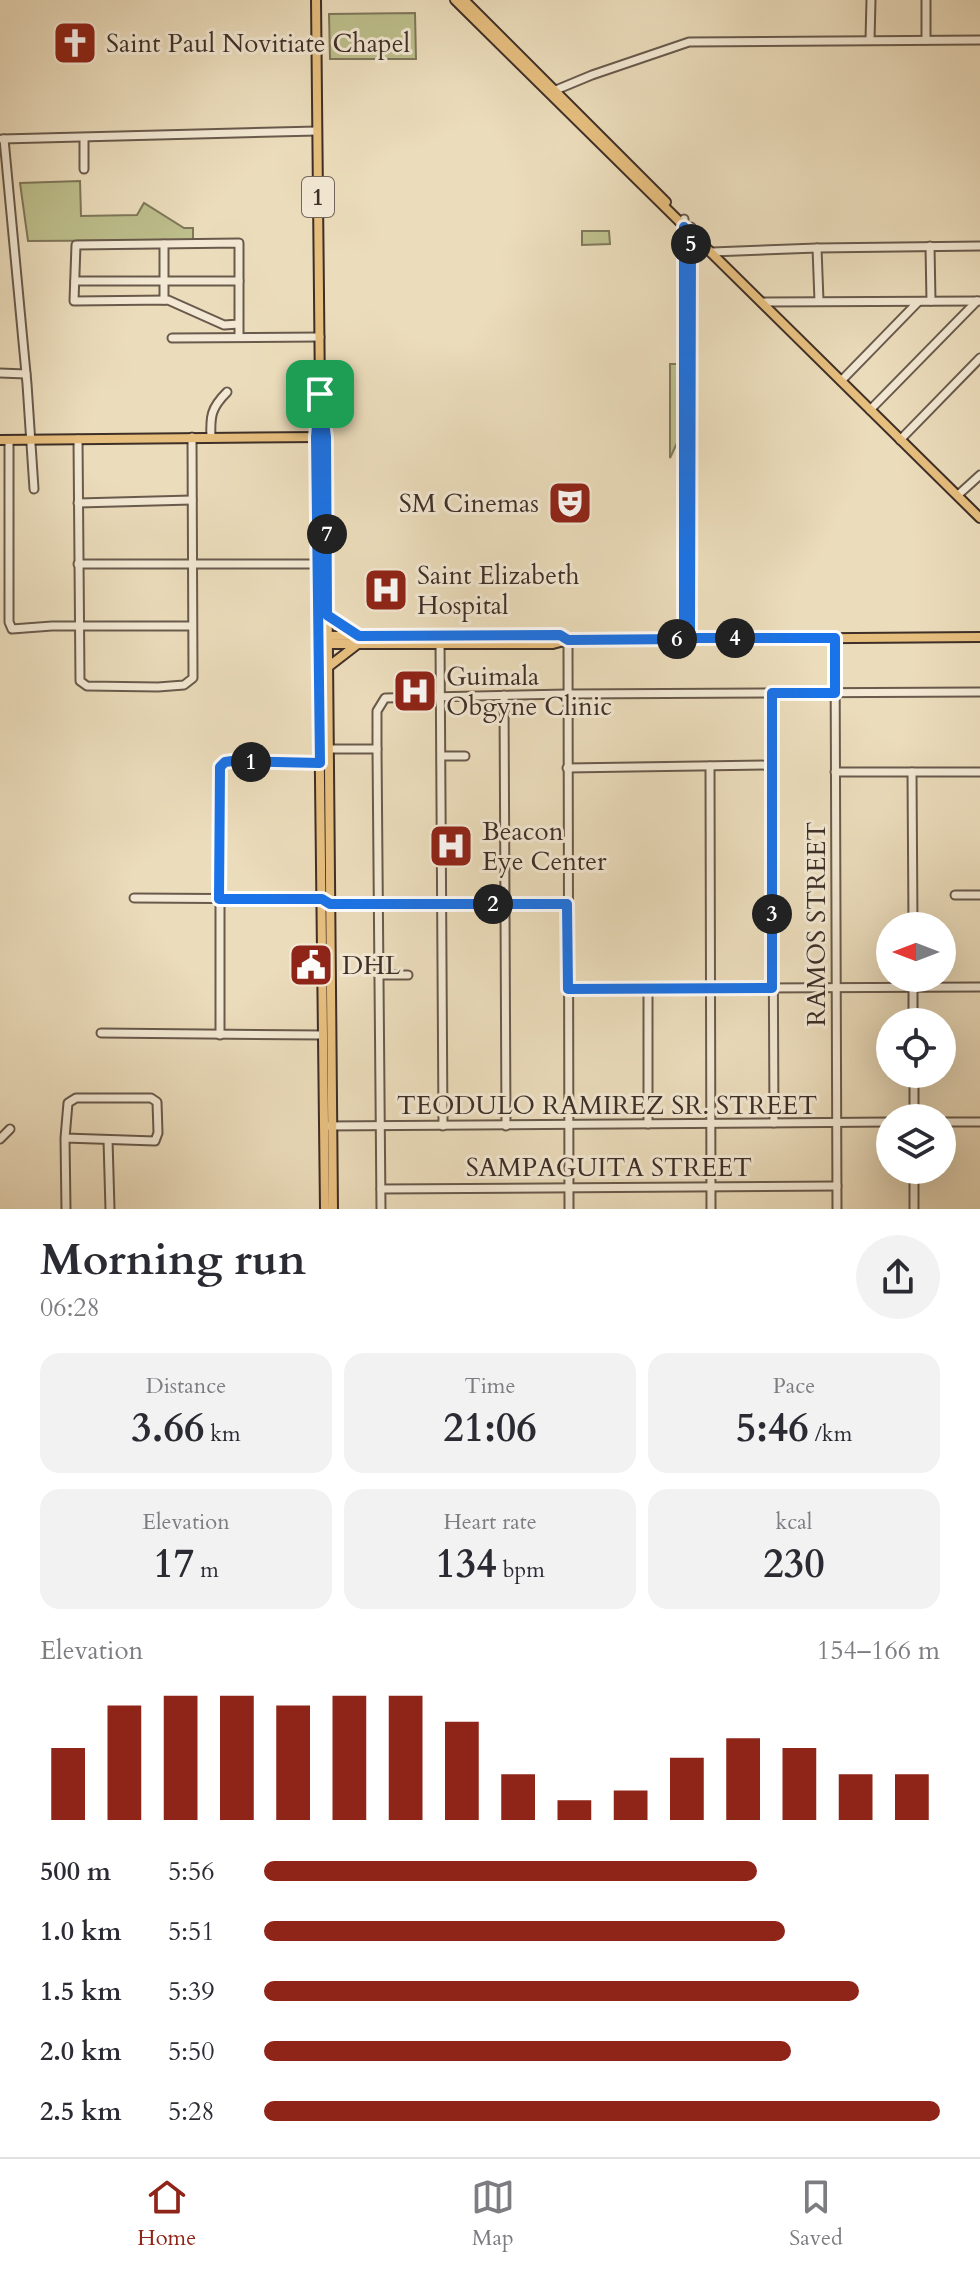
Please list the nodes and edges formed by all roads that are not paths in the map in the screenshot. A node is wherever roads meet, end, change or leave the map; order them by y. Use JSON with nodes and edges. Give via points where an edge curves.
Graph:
{"nodes":[{"id":1,"x":316,"y":0,"type":"edge"},
{"id":2,"x":455,"y":0,"type":"edge"},
{"id":3,"x":464,"y":0,"type":"edge"},
{"id":4,"x":871,"y":0,"type":"edge"},
{"id":5,"x":926,"y":0,"type":"edge"},
{"id":6,"x":870,"y":40,"type":"junction"},
{"id":7,"x":926,"y":40,"type":"junction"},
{"id":8,"x":980,"y":40,"type":"edge"},
{"id":9,"x":552,"y":91,"type":"junction"},
{"id":10,"x":317,"y":131,"type":"junction"},
{"id":11,"x":84,"y":138,"type":"junction"},
{"id":12,"x":2,"y":139,"type":"edge"},
{"id":13,"x":84,"y":169,"type":"dead end"},
{"id":14,"x":0,"y":200,"type":"edge"},
{"id":15,"x":10,"y":200,"type":"junction"},
{"id":16,"x":688,"y":227,"type":"junction"},
{"id":17,"x":12,"y":234,"type":"junction"},
{"id":18,"x":0,"y":235,"type":"edge"},
{"id":19,"x":164,"y":244,"type":"junction"},
{"id":20,"x":930,"y":246,"type":"junction"},
{"id":21,"x":980,"y":246,"type":"edge"},
{"id":22,"x":817,"y":248,"type":"junction"},
{"id":23,"x":712,"y":252,"type":"junction"},
{"id":24,"x":75,"y":281,"type":"junction"},
{"id":25,"x":164,"y":281,"type":"junction"},
{"id":26,"x":239,"y":281,"type":"junction"},
{"id":27,"x":164,"y":300,"type":"junction"},
{"id":28,"x":819,"y":301,"type":"junction"},
{"id":29,"x":931,"y":301,"type":"junction"},
{"id":30,"x":979,"y":301,"type":"edge"},
{"id":31,"x":765,"y":302,"type":"junction"},
{"id":32,"x":919,"y":302,"type":"junction"},
{"id":33,"x":239,"y":324,"type":"junction"},
{"id":34,"x":224,"y":325,"type":"junction"},
{"id":35,"x":239,"y":337,"type":"junction"},
{"id":36,"x":320,"y":337,"type":"junction"},
{"id":37,"x":172,"y":338,"type":"dead end"},
{"id":38,"x":225,"y":338,"type":"junction"},
{"id":39,"x":980,"y":358,"type":"edge"},
{"id":40,"x":972,"y":366,"type":"junction"},
{"id":41,"x":0,"y":373,"type":"edge"},
{"id":42,"x":26,"y":374,"type":"junction"},
{"id":43,"x":980,"y":374,"type":"edge"},
{"id":44,"x":841,"y":381,"type":"junction"},
{"id":45,"x":227,"y":392,"type":"dead end"},
{"id":46,"x":870,"y":410,"type":"junction"},
{"id":47,"x":192,"y":437,"type":"junction"},
{"id":48,"x":321,"y":437,"type":"junction"},
{"id":49,"x":211,"y":438,"type":"junction"},
{"id":50,"x":78,"y":439,"type":"junction"},
{"id":51,"x":4,"y":440,"type":"edge"},
{"id":52,"x":31,"y":440,"type":"junction"},
{"id":53,"x":900,"y":440,"type":"junction"},
{"id":54,"x":980,"y":475,"type":"edge"},
{"id":55,"x":34,"y":489,"type":"dead end"},
{"id":56,"x":958,"y":495,"type":"junction"},
{"id":57,"x":192,"y":500,"type":"junction"},
{"id":58,"x":78,"y":503,"type":"junction"},
{"id":59,"x":980,"y":518,"type":"edge"},
{"id":60,"x":78,"y":564,"type":"junction"},
{"id":61,"x":318,"y":564,"type":"junction"},
{"id":62,"x":191,"y":565,"type":"junction"},
{"id":63,"x":327,"y":615,"type":"junction"},
{"id":64,"x":79,"y":626,"type":"junction"},
{"id":65,"x":192,"y":626,"type":"junction"},
{"id":66,"x":980,"y":637,"type":"edge"},
{"id":67,"x":687,"y":638,"type":"junction"},
{"id":68,"x":835,"y":638,"type":"junction"},
{"id":69,"x":440,"y":639,"type":"junction"},
{"id":70,"x":323,"y":640,"type":"junction"},
{"id":71,"x":359,"y":640,"type":"junction"},
{"id":72,"x":568,"y":640,"type":"junction"},
{"id":73,"x":328,"y":667,"type":"junction"},
{"id":74,"x":980,"y":692,"type":"edge"},
{"id":75,"x":772,"y":693,"type":"junction"},
{"id":76,"x":835,"y":693,"type":"junction"},
{"id":77,"x":567,"y":694,"type":"junction"},
{"id":78,"x":504,"y":695,"type":"junction"},
{"id":79,"x":441,"y":696,"type":"junction"},
{"id":80,"x":324,"y":749,"type":"junction"},
{"id":81,"x":377,"y":749,"type":"junction"},
{"id":82,"x":442,"y":756,"type":"junction"},
{"id":83,"x":465,"y":756,"type":"dead end"},
{"id":84,"x":324,"y":763,"type":"junction"},
{"id":85,"x":771,"y":765,"type":"junction"},
{"id":86,"x":710,"y":766,"type":"junction"},
{"id":87,"x":567,"y":768,"type":"junction"},
{"id":88,"x":835,"y":772,"type":"junction"},
{"id":89,"x":912,"y":772,"type":"junction"},
{"id":90,"x":980,"y":772,"type":"edge"},
{"id":91,"x":955,"y":895,"type":"dead end"},
{"id":92,"x":980,"y":895,"type":"edge"},
{"id":93,"x":134,"y":898,"type":"dead end"},
{"id":94,"x":219,"y":899,"type":"junction"},
{"id":95,"x":326,"y":902,"type":"junction"},
{"id":96,"x":379,"y":904,"type":"junction"},
{"id":97,"x":441,"y":904,"type":"junction"},
{"id":98,"x":505,"y":904,"type":"junction"},
{"id":99,"x":567,"y":904,"type":"junction"},
{"id":100,"x":913,"y":912,"type":"edge"},
{"id":101,"x":380,"y":975,"type":"junction"},
{"id":102,"x":408,"y":975,"type":"dead end"},
{"id":103,"x":876,"y":984,"type":"edge"},
{"id":104,"x":956,"y":985,"type":"edge"},
{"id":105,"x":836,"y":987,"type":"junction"},
{"id":106,"x":980,"y":987,"type":"edge"},
{"id":107,"x":648,"y":988,"type":"junction"},
{"id":108,"x":772,"y":988,"type":"junction"},
{"id":109,"x":568,"y":989,"type":"junction"},
{"id":110,"x":710,"y":989,"type":"junction"},
{"id":111,"x":101,"y":1033,"type":"dead end"},
{"id":112,"x":220,"y":1035,"type":"junction"},
{"id":113,"x":323,"y":1035,"type":"junction"},
{"id":114,"x":876,"y":1122,"type":"edge"},
{"id":115,"x":956,"y":1122,"type":"edge"},
{"id":116,"x":980,"y":1122,"type":"edge"},
{"id":117,"x":774,"y":1123,"type":"junction"},
{"id":118,"x":837,"y":1123,"type":"junction"},
{"id":119,"x":648,"y":1124,"type":"junction"},
{"id":120,"x":711,"y":1124,"type":"junction"},
{"id":121,"x":568,"y":1125,"type":"junction"},
{"id":122,"x":328,"y":1126,"type":"junction"},
{"id":123,"x":443,"y":1126,"type":"junction"},
{"id":124,"x":506,"y":1126,"type":"junction"},
{"id":125,"x":380,"y":1127,"type":"junction"},
{"id":126,"x":10,"y":1129,"type":"dead end"},
{"id":127,"x":65,"y":1138,"type":"junction"},
{"id":128,"x":0,"y":1139,"type":"edge"},
{"id":129,"x":108,"y":1140,"type":"junction"},
{"id":130,"x":914,"y":1184,"type":"edge"},
{"id":131,"x":837,"y":1186,"type":"junction"},
{"id":132,"x":711,"y":1187,"type":"junction"},
{"id":133,"x":568,"y":1188,"type":"junction"},
{"id":134,"x":381,"y":1189,"type":"junction"},
{"id":135,"x":66,"y":1209,"type":"edge"},
{"id":136,"x":110,"y":1209,"type":"edge"},
{"id":137,"x":325,"y":1209,"type":"edge"},
{"id":138,"x":333,"y":1209,"type":"edge"},
{"id":139,"x":381,"y":1209,"type":"edge"},
{"id":140,"x":569,"y":1209,"type":"edge"},
{"id":141,"x":711,"y":1209,"type":"edge"},
{"id":142,"x":837,"y":1209,"type":"edge"},
{"id":143,"x":914,"y":1209,"type":"edge"}],
"edges":[{"from":1,"to":10,"type":"main road","number":"1"},
{"from":2,"to":9,"type":"main road"},
{"from":3,"to":9,"type":"main road"},
{"from":4,"to":6,"type":"street"},
{"from":5,"to":7,"type":"street"},
{"from":6,"to":7,"type":"street"},
{"from":6,"to":9,"type":"street","via":[[689,42]]},
{"from":7,"to":8,"type":"street"},
{"from":9,"to":16,"type":"main road"},
{"from":10,"to":11,"type":"street"},
{"from":10,"to":36,"type":"main road","number":"1"},
{"from":11,"to":12,"type":"street"},
{"from":11,"to":13,"type":"street"},
{"from":12,"to":15,"type":"street"},
{"from":14,"to":15,"type":"street"},
{"from":15,"to":17,"type":"street"},
{"from":16,"to":23,"type":"main road"},
{"from":16,"to":67,"type":"street"},
{"from":17,"to":18,"type":"street"},
{"from":17,"to":42,"type":"street"},
{"from":19,"to":24,"type":"street","via":[[76,245]]},
{"from":19,"to":25,"type":"street"},
{"from":19,"to":26,"type":"street","via":[[239,243]]},
{"from":20,"to":21,"type":"street"},
{"from":20,"to":22,"type":"street"},
{"from":20,"to":29,"type":"street"},
{"from":22,"to":23,"type":"street"},
{"from":22,"to":28,"type":"street"},
{"from":23,"to":31,"type":"main road"},
{"from":24,"to":25,"type":"street"},
{"from":24,"to":27,"type":"street","via":[[74,301]]},
{"from":25,"to":26,"type":"street"},
{"from":25,"to":27,"type":"street"},
{"from":26,"to":33,"type":"street"},
{"from":27,"to":34,"type":"street"},
{"from":28,"to":31,"type":"street"},
{"from":28,"to":32,"type":"street"},
{"from":29,"to":30,"type":"street"},
{"from":29,"to":32,"type":"street"},
{"from":30,"to":46,"type":"street"},
{"from":31,"to":44,"type":"main road"},
{"from":32,"to":44,"type":"street"},
{"from":33,"to":34,"type":"street"},
{"from":33,"to":35,"type":"street"},
{"from":34,"to":38,"type":"street"},
{"from":35,"to":36,"type":"street"},
{"from":35,"to":38,"type":"street"},
{"from":36,"to":48,"type":"main road","number":"1"},
{"from":37,"to":38,"type":"street"},
{"from":39,"to":40,"type":"street"},
{"from":40,"to":43,"type":"street"},
{"from":40,"to":53,"type":"street"},
{"from":41,"to":42,"type":"street"},
{"from":42,"to":52,"type":"street"},
{"from":44,"to":46,"type":"main road"},
{"from":45,"to":49,"type":"street","via":[[213,406]]},
{"from":46,"to":53,"type":"main road"},
{"from":47,"to":49,"type":"main road"},
{"from":47,"to":50,"type":"main road"},
{"from":47,"to":57,"type":"street"},
{"from":48,"to":49,"type":"main road"},
{"from":48,"to":61,"type":"main road","number":"1"},
{"from":48,"to":63,"type":"main road","number":"1"},
{"from":50,"to":52,"type":"main road"},
{"from":50,"to":58,"type":"street"},
{"from":51,"to":52,"type":"main road"},
{"from":51,"to":64,"type":"street","via":[[10,627]]},
{"from":52,"to":55,"type":"street"},
{"from":53,"to":56,"type":"main road"},
{"from":54,"to":56,"type":"street"},
{"from":56,"to":59,"type":"main road"},
{"from":57,"to":58,"type":"street"},
{"from":57,"to":62,"type":"street"},
{"from":58,"to":60,"type":"street"},
{"from":60,"to":62,"type":"street"},
{"from":60,"to":64,"type":"street"},
{"from":61,"to":62,"type":"street"},
{"from":61,"to":70,"type":"main road","number":"1"},
{"from":62,"to":65,"type":"street"},
{"from":63,"to":70,"type":"main road","number":"1"},
{"from":63,"to":71,"type":"main road"},
{"from":64,"to":65,"type":"street"},
{"from":64,"to":65,"type":"street","via":[[81,684],[140,688],[191,681]]},
{"from":66,"to":68,"type":"main road"},
{"from":67,"to":68,"type":"main road"},
{"from":67,"to":72,"type":"main road"},
{"from":68,"to":76,"type":"street","name":"RAMOS STREET"},
{"from":69,"to":71,"type":"main road"},
{"from":69,"to":72,"type":"main road","via":[[560,635]]},
{"from":69,"to":79,"type":"street"},
{"from":70,"to":71,"type":"main road"},
{"from":70,"to":73,"type":"main road","number":"1"},
{"from":70,"to":80,"type":"main road","number":"1"},
{"from":71,"to":73,"type":"main road"},
{"from":72,"to":77,"type":"street"},
{"from":73,"to":80,"type":"main road","number":"1"},
{"from":74,"to":76,"type":"street"},
{"from":75,"to":76,"type":"street"},
{"from":75,"to":77,"type":"street"},
{"from":75,"to":85,"type":"street"},
{"from":76,"to":88,"type":"street","name":"RAMOS STREET"},
{"from":77,"to":78,"type":"street"},
{"from":77,"to":87,"type":"street"},
{"from":78,"to":79,"type":"street"},
{"from":78,"to":98,"type":"street"},
{"from":79,"to":81,"type":"street","via":[[389,697],[378,706]]},
{"from":79,"to":82,"type":"street"},
{"from":80,"to":81,"type":"street"},
{"from":80,"to":84,"type":"main road","number":"1"},
{"from":81,"to":96,"type":"street"},
{"from":82,"to":83,"type":"street"},
{"from":82,"to":97,"type":"street"},
{"from":84,"to":94,"type":"street","via":[[232,761],[220,767]]},
{"from":84,"to":95,"type":"main road","number":"1"},
{"from":85,"to":86,"type":"street"},
{"from":85,"to":108,"type":"street"},
{"from":86,"to":87,"type":"street"},
{"from":86,"to":110,"type":"street"},
{"from":87,"to":99,"type":"street"},
{"from":88,"to":89,"type":"street"},
{"from":88,"to":105,"type":"street","name":"RAMOS STREET"},
{"from":89,"to":90,"type":"street"},
{"from":89,"to":100,"type":"street"},
{"from":91,"to":92,"type":"street"},
{"from":93,"to":94,"type":"street"},
{"from":94,"to":95,"type":"street"},
{"from":94,"to":112,"type":"street"},
{"from":95,"to":96,"type":"street"},
{"from":95,"to":113,"type":"main road","number":"1"},
{"from":95,"to":122,"type":"main road","number":"1"},
{"from":96,"to":97,"type":"street"},
{"from":96,"to":101,"type":"street"},
{"from":97,"to":98,"type":"street"},
{"from":97,"to":123,"type":"street"},
{"from":98,"to":99,"type":"street"},
{"from":98,"to":124,"type":"street"},
{"from":99,"to":109,"type":"street"},
{"from":101,"to":102,"type":"street"},
{"from":101,"to":125,"type":"street"},
{"from":103,"to":105,"type":"street"},
{"from":104,"to":106,"type":"street"},
{"from":105,"to":108,"type":"street"},
{"from":105,"to":118,"type":"street","name":"RAMOS STREET"},
{"from":107,"to":109,"type":"street"},
{"from":107,"to":110,"type":"street"},
{"from":107,"to":119,"type":"street"},
{"from":108,"to":110,"type":"street"},
{"from":108,"to":117,"type":"street"},
{"from":109,"to":121,"type":"street"},
{"from":110,"to":120,"type":"street"},
{"from":111,"to":112,"type":"street"},
{"from":112,"to":113,"type":"street"},
{"from":113,"to":122,"type":"main road","number":"1"},
{"from":114,"to":118,"type":"street","name":"TEODULO RAMIREZ SR. STREET"},
{"from":115,"to":116,"type":"street"},
{"from":117,"to":118,"type":"street","name":"TEODULO RAMIREZ SR. STREET"},
{"from":117,"to":120,"type":"street","name":"TEODULO RAMIREZ SR. STREET"},
{"from":118,"to":131,"type":"street","name":"RAMOS STREET"},
{"from":119,"to":120,"type":"street","name":"TEODULO RAMIREZ SR. STREET"},
{"from":119,"to":121,"type":"street","name":"TEODULO RAMIREZ SR. STREET"},
{"from":120,"to":132,"type":"street"},
{"from":121,"to":124,"type":"street","name":"TEODULO RAMIREZ SR. STREET"},
{"from":121,"to":133,"type":"street"},
{"from":122,"to":125,"type":"street","name":"TEODULO RAMIREZ SR. STREET"},
{"from":122,"to":137,"type":"main road","number":"1"},
{"from":122,"to":138,"type":"main road","number":"1"},
{"from":123,"to":124,"type":"street","name":"TEODULO RAMIREZ SR. STREET"},
{"from":123,"to":125,"type":"street","name":"TEODULO RAMIREZ SR. STREET"},
{"from":125,"to":134,"type":"street"},
{"from":126,"to":128,"type":"street"},
{"from":127,"to":129,"type":"street"},
{"from":127,"to":129,"type":"street","via":[[66,1109],[72,1099],[155,1100],[155,1141]]},
{"from":127,"to":135,"type":"street"},
{"from":129,"to":136,"type":"street"},
{"from":130,"to":143,"type":"street"},
{"from":131,"to":132,"type":"street","name":"SAMPAGUITA STREET"},
{"from":131,"to":142,"type":"street","name":"RAMOS STREET"},
{"from":132,"to":133,"type":"street","name":"SAMPAGUITA STREET"},
{"from":132,"to":141,"type":"street"},
{"from":133,"to":134,"type":"street","name":"SAMPAGUITA STREET"},
{"from":133,"to":140,"type":"street"},
{"from":134,"to":139,"type":"street"}]}
